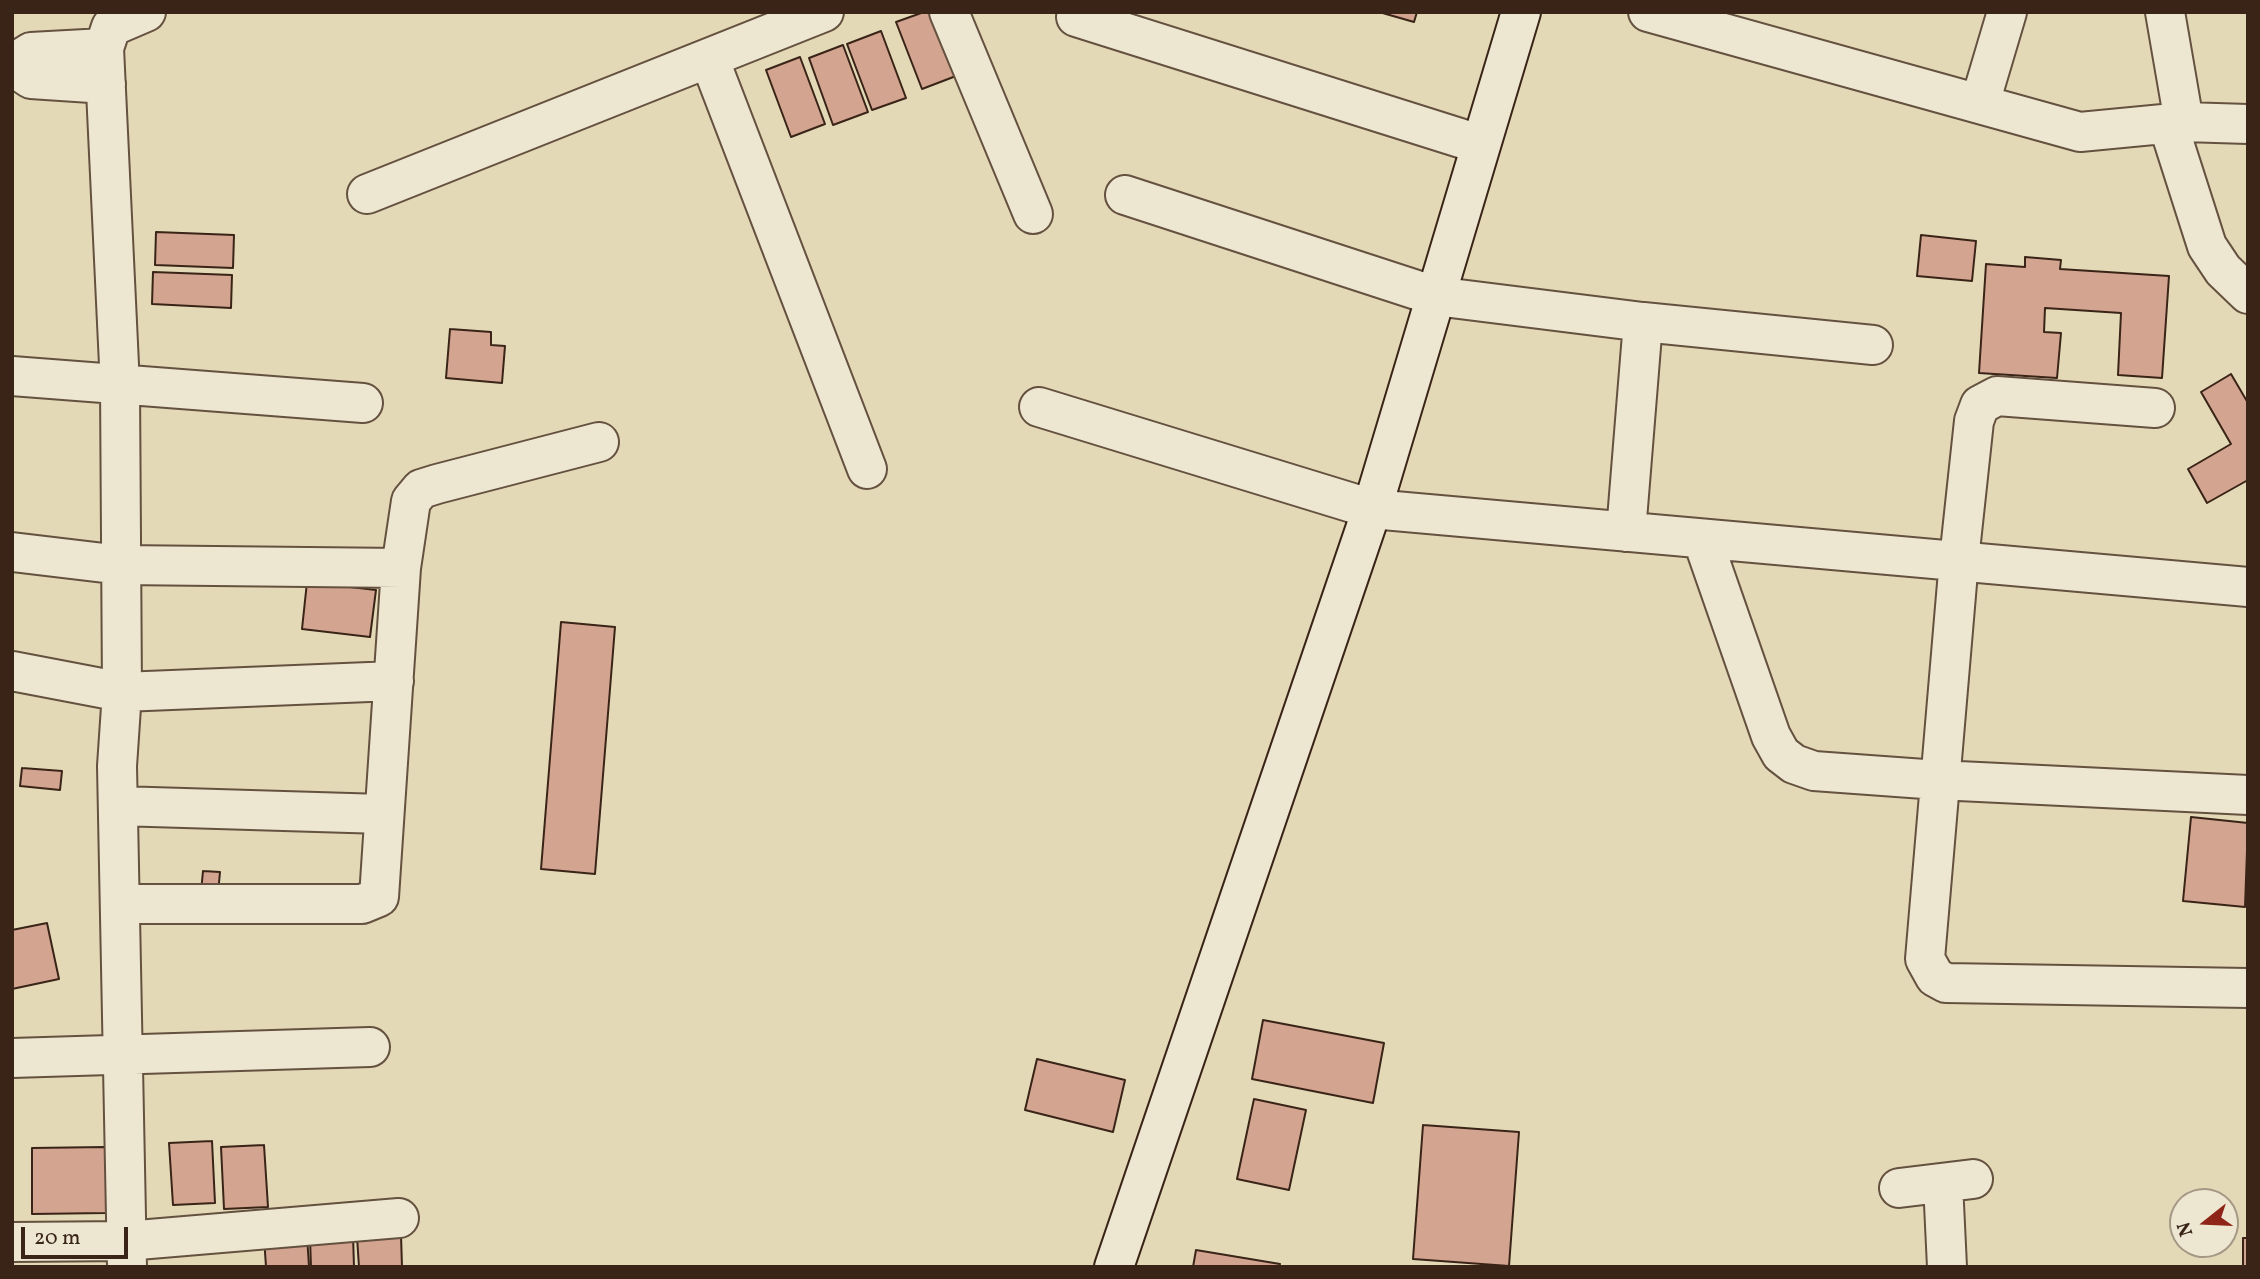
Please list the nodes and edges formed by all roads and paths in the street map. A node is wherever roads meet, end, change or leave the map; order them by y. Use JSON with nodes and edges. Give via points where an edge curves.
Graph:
{"nodes":[{"id":1,"x":146,"y":12,"type":"edge"},
{"id":2,"x":824,"y":12,"type":"edge"},
{"id":3,"x":949,"y":12,"type":"edge"},
{"id":4,"x":1521,"y":12,"type":"edge"},
{"id":5,"x":1648,"y":12,"type":"edge"},
{"id":6,"x":2007,"y":12,"type":"edge"},
{"id":7,"x":2165,"y":12,"type":"edge"},
{"id":8,"x":1076,"y":17,"type":"dead end"},
{"id":9,"x":1702,"y":19,"type":"edge"},
{"id":10,"x":709,"y":58,"type":"junction"},
{"id":11,"x":12,"y":65,"type":"edge"},
{"id":12,"x":105,"y":66,"type":"junction"},
{"id":13,"x":1980,"y":103,"type":"junction"},
{"id":14,"x":2176,"y":123,"type":"junction"},
{"id":15,"x":2248,"y":124,"type":"edge"},
{"id":16,"x":1479,"y":144,"type":"junction"},
{"id":17,"x":367,"y":194,"type":"dead end"},
{"id":18,"x":1125,"y":195,"type":"dead end"},
{"id":19,"x":1033,"y":215,"type":"dead end"},
{"id":20,"x":2248,"y":294,"type":"edge"},
{"id":21,"x":1435,"y":296,"type":"junction"},
{"id":22,"x":1643,"y":322,"type":"junction"},
{"id":23,"x":1873,"y":345,"type":"dead end"},
{"id":24,"x":12,"y":376,"type":"edge"},
{"id":25,"x":120,"y":386,"type":"junction"},
{"id":26,"x":363,"y":403,"type":"dead end"},
{"id":27,"x":1039,"y":407,"type":"dead end"},
{"id":28,"x":2155,"y":408,"type":"dead end"},
{"id":29,"x":599,"y":442,"type":"dead end"},
{"id":30,"x":867,"y":469,"type":"dead end"},
{"id":31,"x":1372,"y":509,"type":"junction"},
{"id":32,"x":1626,"y":532,"type":"junction"},
{"id":33,"x":1703,"y":541,"type":"junction"},
{"id":34,"x":12,"y":552,"type":"edge"},
{"id":35,"x":1959,"y":560,"type":"junction"},
{"id":36,"x":121,"y":565,"type":"junction"},
{"id":37,"x":401,"y":568,"type":"junction"},
{"id":38,"x":2248,"y":587,"type":"edge"},
{"id":39,"x":12,"y":671,"type":"edge"},
{"id":40,"x":394,"y":681,"type":"junction"},
{"id":41,"x":122,"y":692,"type":"junction"},
{"id":42,"x":1938,"y":780,"type":"junction"},
{"id":43,"x":2248,"y":795,"type":"edge"},
{"id":44,"x":118,"y":806,"type":"junction"},
{"id":45,"x":383,"y":814,"type":"junction"},
{"id":46,"x":120,"y":904,"type":"junction"},
{"id":47,"x":2248,"y":988,"type":"edge"},
{"id":48,"x":370,"y":1048,"type":"dead end"},
{"id":49,"x":122,"y":1055,"type":"junction"},
{"id":50,"x":12,"y":1058,"type":"edge"},
{"id":51,"x":1899,"y":1188,"type":"dead end"},
{"id":52,"x":399,"y":1218,"type":"dead end"},
{"id":53,"x":12,"y":1242,"type":"edge"},
{"id":54,"x":126,"y":1254,"type":"edge"},
{"id":55,"x":1114,"y":1267,"type":"edge"},
{"id":56,"x":1947,"y":1267,"type":"edge"}],
"edges":[{"from":1,"to":12,"type":"street","via":[[111,27]]},
{"from":2,"to":10,"type":"street"},
{"from":3,"to":19,"type":"street"},
{"from":4,"to":16,"type":"street"},
{"from":5,"to":9,"type":"street"},
{"from":6,"to":13,"type":"street"},
{"from":7,"to":14,"type":"street"},
{"from":8,"to":16,"type":"street"},
{"from":9,"to":13,"type":"street"},
{"from":10,"to":17,"type":"street"},
{"from":10,"to":30,"type":"street"},
{"from":11,"to":12,"type":"street","via":[[31,79]]},
{"from":12,"to":25,"type":"street"},
{"from":13,"to":14,"type":"street","via":[[2080,132]]},
{"from":14,"to":15,"type":"street"},
{"from":14,"to":20,"type":"street","via":[[2207,246]]},
{"from":16,"to":21,"type":"street"},
{"from":18,"to":21,"type":"street"},
{"from":21,"to":22,"type":"street"},
{"from":21,"to":31,"type":"street"},
{"from":22,"to":23,"type":"street"},
{"from":22,"to":32,"type":"street"},
{"from":24,"to":25,"type":"street"},
{"from":25,"to":26,"type":"street"},
{"from":25,"to":36,"type":"street"},
{"from":27,"to":31,"type":"street"},
{"from":28,"to":35,"type":"street","via":[[1997,397],[1980,405],[1974,421]]},
{"from":29,"to":37,"type":"street","via":[[421,489],[411,501]]},
{"from":31,"to":32,"type":"street"},
{"from":31,"to":55,"type":"street"},
{"from":32,"to":33,"type":"street"},
{"from":33,"to":35,"type":"street"},
{"from":33,"to":42,"type":"street","via":[[1781,754],[1814,771]]},
{"from":34,"to":36,"type":"street"},
{"from":35,"to":38,"type":"street"},
{"from":35,"to":42,"type":"street"},
{"from":36,"to":37,"type":"street"},
{"from":36,"to":41,"type":"street"},
{"from":37,"to":40,"type":"street"},
{"from":39,"to":41,"type":"street"},
{"from":40,"to":41,"type":"street"},
{"from":40,"to":45,"type":"street"},
{"from":41,"to":44,"type":"street"},
{"from":42,"to":43,"type":"street"},
{"from":42,"to":47,"type":"street","via":[[1925,959],[1935,977],[1945,983]]},
{"from":44,"to":45,"type":"street"},
{"from":44,"to":46,"type":"street"},
{"from":45,"to":46,"type":"street","via":[[379,897],[373,902]]},
{"from":46,"to":49,"type":"street"},
{"from":48,"to":49,"type":"street"},
{"from":49,"to":50,"type":"street"},
{"from":49,"to":54,"type":"street"},
{"from":51,"to":56,"type":"street","via":[[1958,1181]]},
{"from":52,"to":54,"type":"street"},
{"from":53,"to":54,"type":"street"}]}
